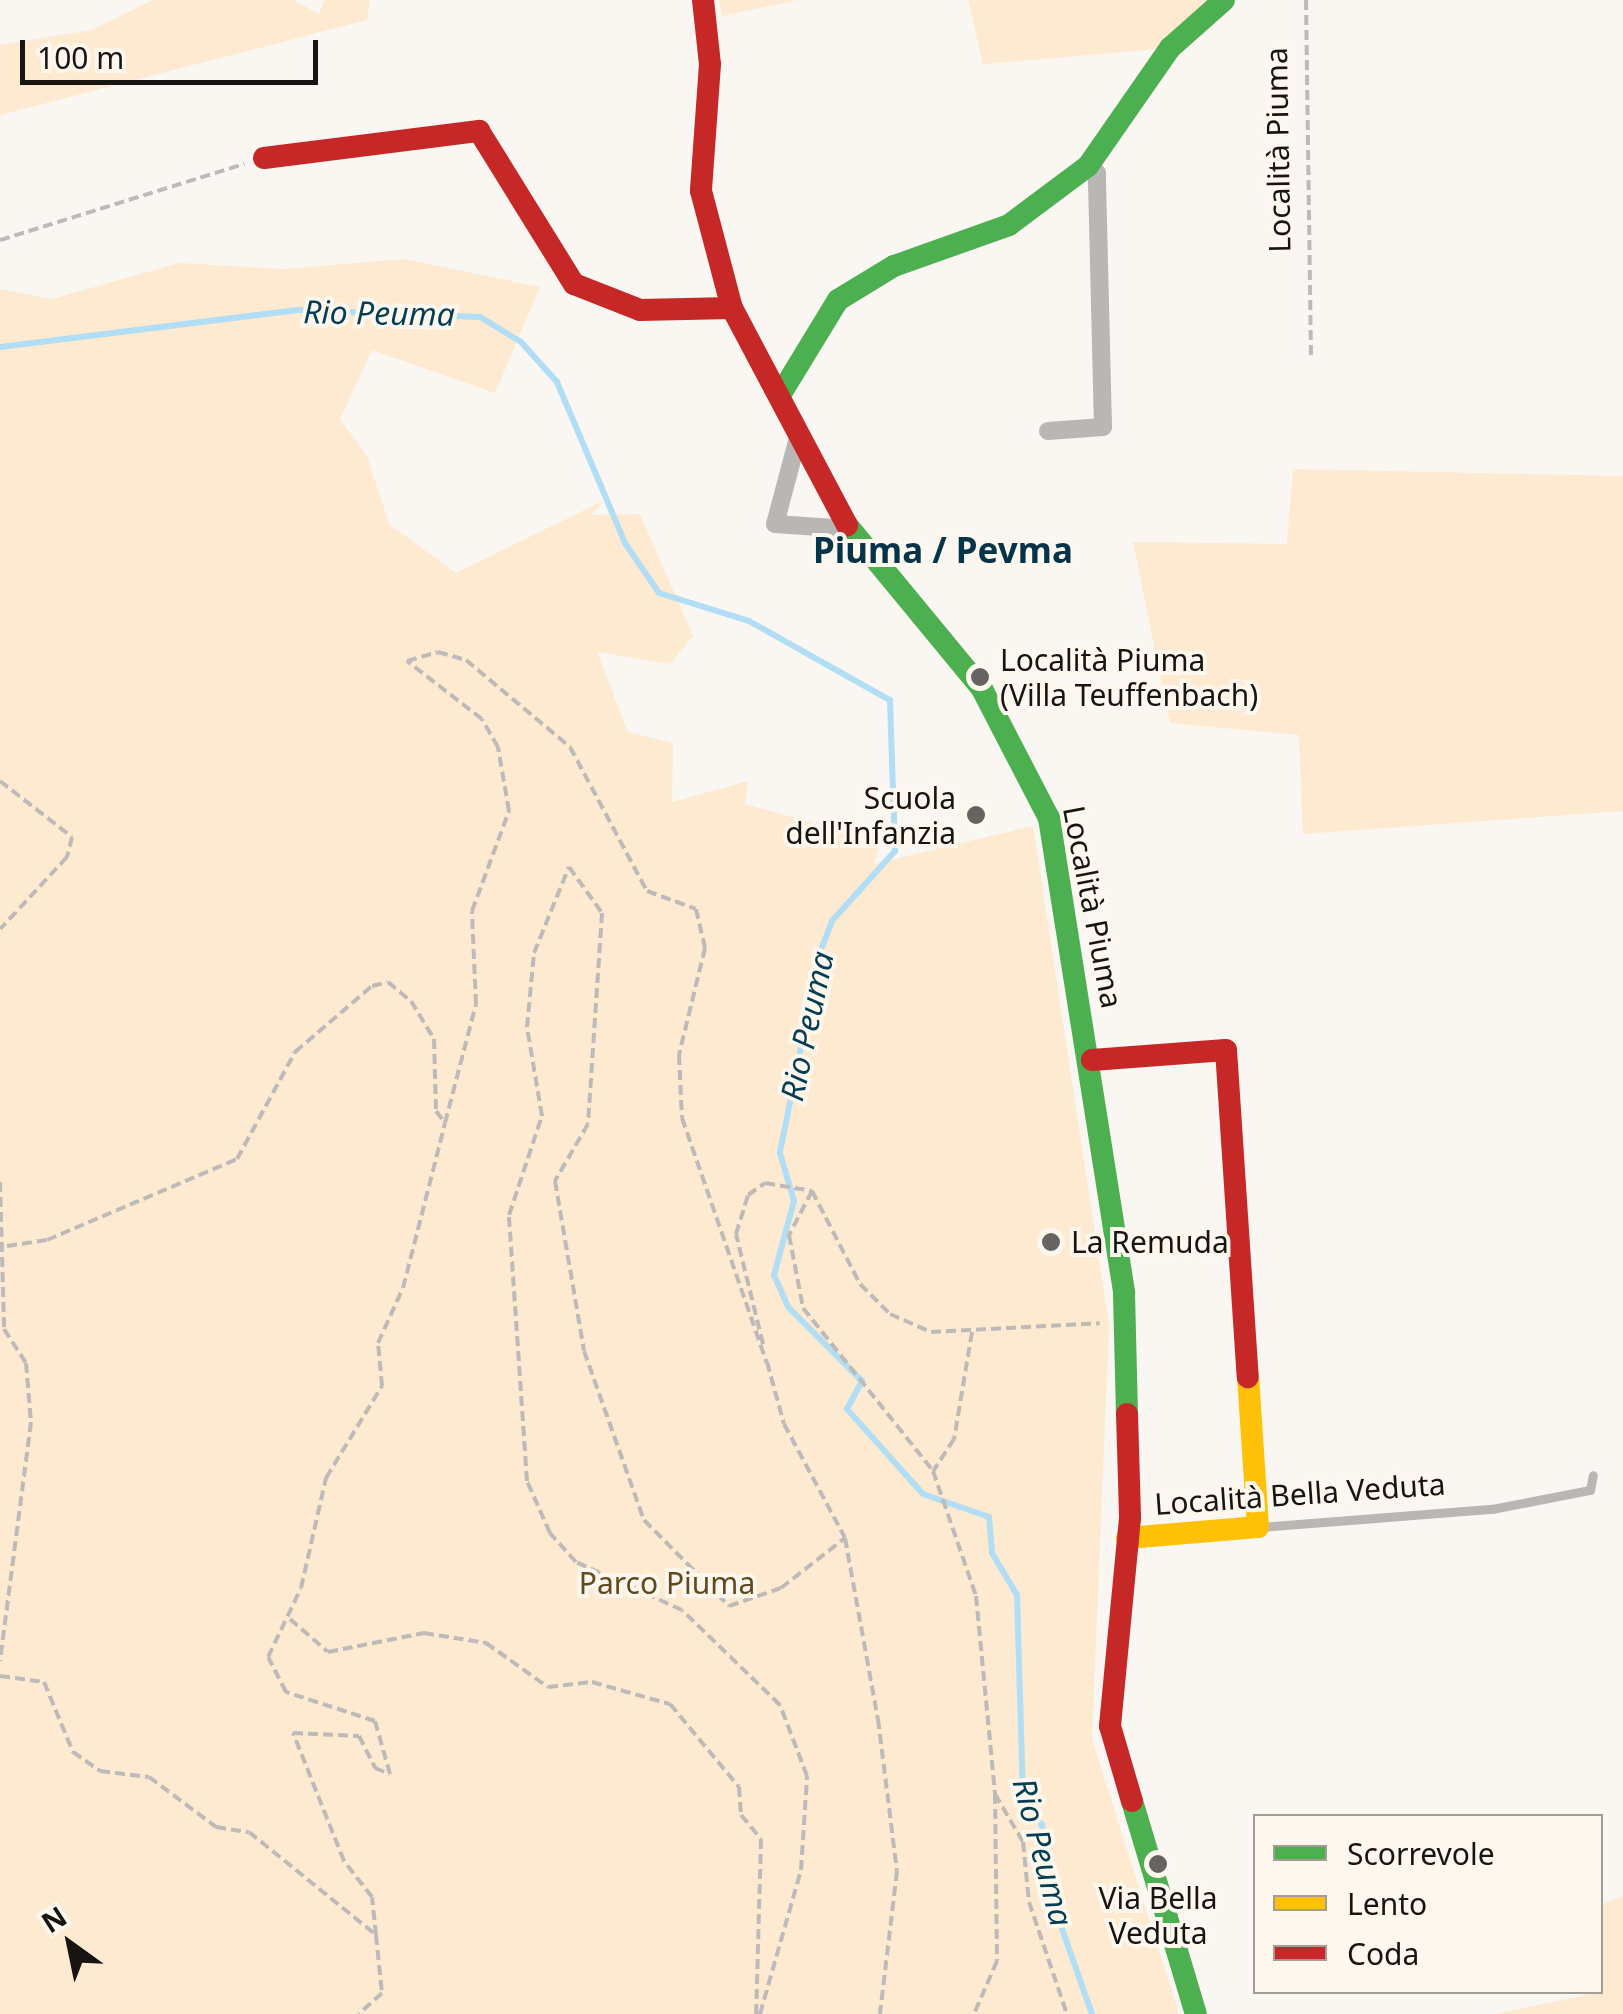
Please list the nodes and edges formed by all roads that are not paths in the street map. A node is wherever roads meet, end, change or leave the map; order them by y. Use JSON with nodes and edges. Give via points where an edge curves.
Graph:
{"nodes":[{"id":1,"x":702,"y":0,"type":"edge"},
{"id":2,"x":1224,"y":0,"type":"edge"},
{"id":3,"x":264,"y":158,"type":"road end"},
{"id":4,"x":1088,"y":166,"type":"junction"},
{"id":5,"x":732,"y":308,"type":"junction"},
{"id":6,"x":780,"y":395,"type":"junction"},
{"id":7,"x":1048,"y":431,"type":"dead end"},
{"id":8,"x":798,"y":434,"type":"junction"},
{"id":9,"x":849,"y":529,"type":"junction"},
{"id":10,"x":1092,"y":1060,"type":"junction"},
{"id":11,"x":1593,"y":1476,"type":"dead end"},
{"id":12,"x":1258,"y":1527,"type":"junction"},
{"id":13,"x":1128,"y":1538,"type":"junction"},
{"id":14,"x":1196,"y":2014,"type":"edge"}],
"edges":[{"from":1,"to":5,"type":"street","name":"Località Piuma","via":[[710,64],[701,191]]},
{"from":2,"to":4,"type":"street","via":[[1170,48]]},
{"from":3,"to":5,"type":"street","via":[[479,130],[574,284],[640,310]]},
{"from":4,"to":6,"type":"street","via":[[1008,225],[894,266],[838,300]]},
{"from":4,"to":7,"type":"street","via":[[1097,173],[1104,427]]},
{"from":5,"to":6,"type":"street","name":"Località Piuma"},
{"from":6,"to":8,"type":"street","name":"Località Piuma"},
{"from":8,"to":9,"type":"street","name":"Località Piuma"},
{"from":8,"to":9,"type":"street","via":[[775,524]]},
{"from":9,"to":10,"type":"street","name":"Località Piuma","via":[[1010,732],[1049,818]]},
{"from":10,"to":12,"type":"street","via":[[1226,1050]]},
{"from":10,"to":13,"type":"street","name":"Località Piuma","via":[[1124,1322]]},
{"from":11,"to":12,"type":"lane","name":"Località Bella Veduta","via":[[1590,1490],[1492,1509]]},
{"from":12,"to":13,"type":"street","name":"Località Bella Veduta"},
{"from":13,"to":14,"type":"street","name":"Località Bella Veduta","via":[[1110,1726]]}]}
